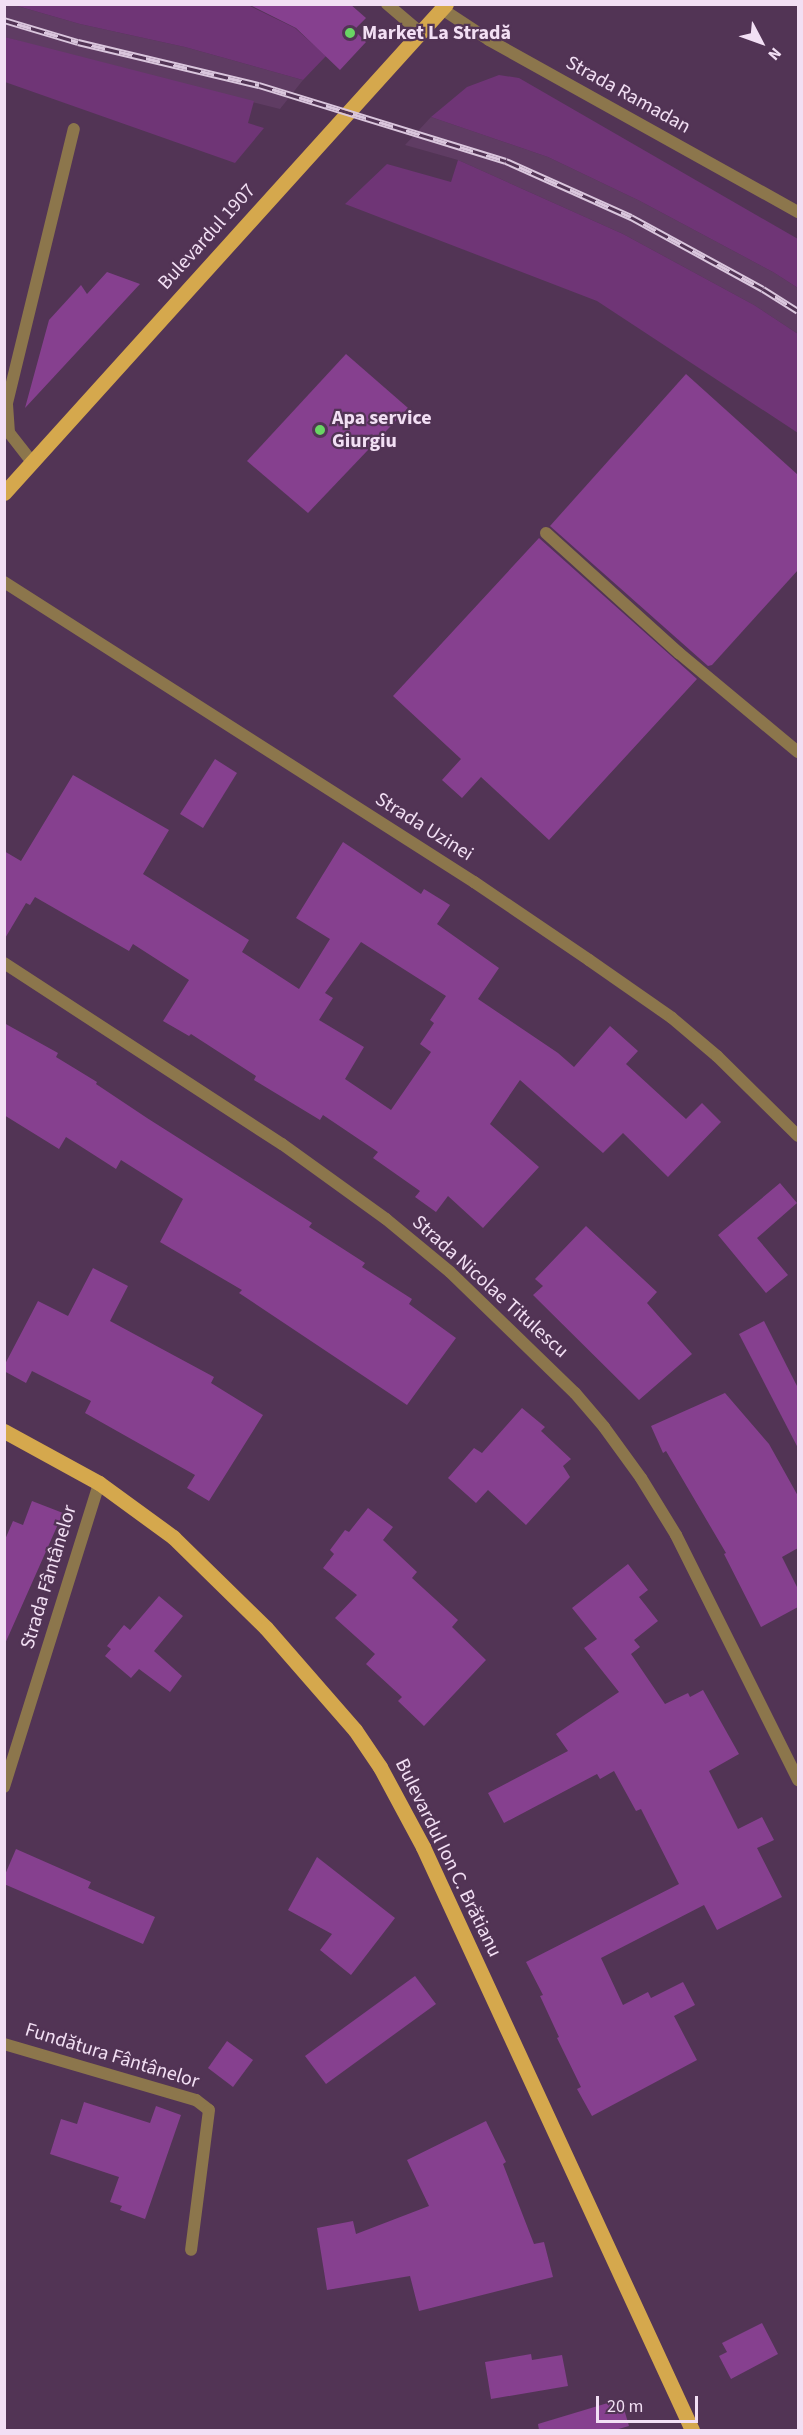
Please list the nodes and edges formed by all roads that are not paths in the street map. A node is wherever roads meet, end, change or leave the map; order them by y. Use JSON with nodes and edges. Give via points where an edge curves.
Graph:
{"nodes":[{"id":1,"x":387,"y":4,"type":"edge"},
{"id":2,"x":444,"y":7,"type":"edge"},
{"id":3,"x":420,"y":32,"type":"junction"},
{"id":4,"x":74,"y":129,"type":"dead end"},
{"id":5,"x":798,"y":212,"type":"edge"},
{"id":6,"x":32,"y":462,"type":"junction"},
{"id":7,"x":4,"y":493,"type":"edge"},
{"id":8,"x":546,"y":533,"type":"dead end"},
{"id":9,"x":4,"y":582,"type":"edge"},
{"id":10,"x":798,"y":752,"type":"edge"},
{"id":11,"x":4,"y":963,"type":"edge"},
{"id":12,"x":798,"y":1136,"type":"edge"},
{"id":13,"x":4,"y":1431,"type":"edge"},
{"id":14,"x":99,"y":1483,"type":"junction"},
{"id":15,"x":798,"y":1780,"type":"edge"},
{"id":16,"x":4,"y":1787,"type":"edge"},
{"id":17,"x":4,"y":2043,"type":"edge"},
{"id":18,"x":191,"y":2250,"type":"dead end"},
{"id":19,"x":692,"y":2430,"type":"edge"}],
"edges":[{"from":1,"to":3,"type":"street"},
{"from":2,"to":3,"type":"main road","name":"Bulevardul 1907"},
{"from":2,"to":5,"type":"street","name":"Strada Ramadan","via":[[489,40]]},
{"from":3,"to":6,"type":"main road","name":"Bulevardul 1907"},
{"from":4,"to":6,"type":"street","via":[[7,403],[9,433]]},
{"from":6,"to":7,"type":"main road","name":"Bulevardul 1907"},
{"from":8,"to":10,"type":"street"},
{"from":9,"to":12,"type":"street","name":"Strada Uzinei","via":[[590,960],[672,1018],[717,1056]]},
{"from":11,"to":15,"type":"street","name":"Strada Nicolae Titulescu","via":[[282,1144],[386,1219],[450,1272],[567,1385],[604,1427],[676,1535]]},
{"from":13,"to":14,"type":"main road","name":"Bulevardul Ion C. Brătianu"},
{"from":14,"to":16,"type":"street","name":"Strada Fântânelor"},
{"from":14,"to":19,"type":"main road","name":"Bulevardul Ion C. Brătianu","via":[[172,1537],[266,1628],[319,1685],[380,1767],[423,1848]]},
{"from":17,"to":18,"type":"street","name":"Fundătura Fântânelor","via":[[196,2100],[209,2110]]}]}
